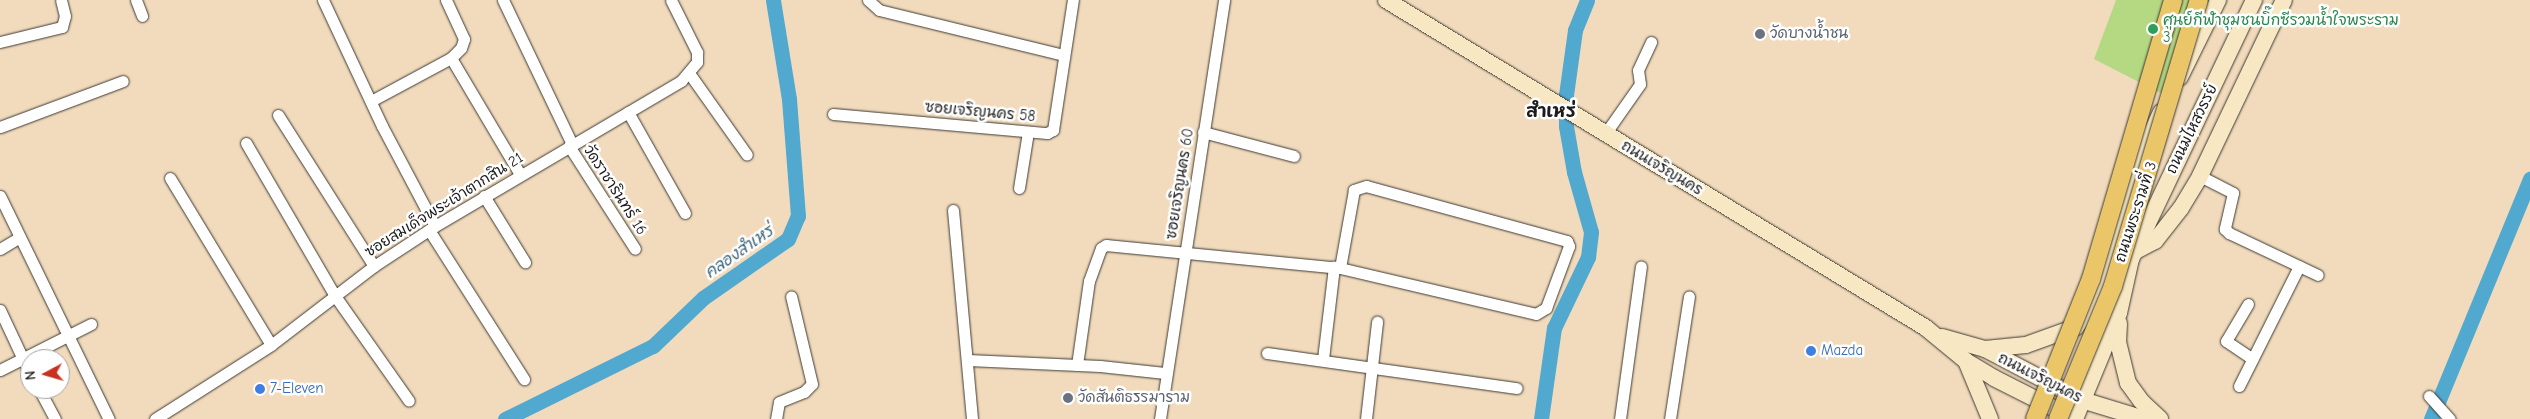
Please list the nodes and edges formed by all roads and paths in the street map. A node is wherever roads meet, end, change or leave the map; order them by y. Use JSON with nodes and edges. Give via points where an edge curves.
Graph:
{"nodes":[{"id":1,"x":61,"y":0,"type":"edge"},
{"id":2,"x":136,"y":0,"type":"edge"},
{"id":3,"x":323,"y":0,"type":"edge"},
{"id":4,"x":446,"y":0,"type":"edge"},
{"id":5,"x":503,"y":0,"type":"edge"},
{"id":6,"x":671,"y":0,"type":"edge"},
{"id":7,"x":868,"y":0,"type":"edge"},
{"id":8,"x":1072,"y":0,"type":"edge"},
{"id":9,"x":1224,"y":0,"type":"edge"},
{"id":10,"x":1386,"y":0,"type":"edge"},
{"id":11,"x":2173,"y":0,"type":"edge"},
{"id":12,"x":2199,"y":0,"type":"edge"},
{"id":13,"x":2218,"y":0,"type":"edge"},
{"id":14,"x":2254,"y":0,"type":"edge"},
{"id":15,"x":2284,"y":0,"type":"edge"},
{"id":16,"x":142,"y":16,"type":"dead end"},
{"id":17,"x":0,"y":42,"type":"edge"},
{"id":18,"x":1651,"y":42,"type":"dead end"},
{"id":19,"x":1064,"y":55,"type":"junction"},
{"id":20,"x":451,"y":58,"type":"junction"},
{"id":21,"x":689,"y":73,"type":"junction"},
{"id":22,"x":123,"y":81,"type":"dead end"},
{"id":23,"x":371,"y":100,"type":"junction"},
{"id":24,"x":628,"y":112,"type":"junction"},
{"id":25,"x":833,"y":114,"type":"dead end"},
{"id":26,"x":278,"y":115,"type":"dead end"},
{"id":27,"x":0,"y":127,"type":"edge"},
{"id":28,"x":1601,"y":131,"type":"junction"},
{"id":29,"x":1028,"y":132,"type":"junction"},
{"id":30,"x":1203,"y":132,"type":"junction"},
{"id":31,"x":246,"y":143,"type":"dead end"},
{"id":32,"x":571,"y":145,"type":"junction"},
{"id":33,"x":747,"y":155,"type":"dead end"},
{"id":34,"x":1294,"y":156,"type":"dead end"},
{"id":35,"x":520,"y":174,"type":"junction"},
{"id":36,"x":2200,"y":176,"type":"junction"},
{"id":37,"x":170,"y":178,"type":"dead end"},
{"id":38,"x":1019,"y":188,"type":"dead end"},
{"id":39,"x":0,"y":196,"type":"edge"},
{"id":40,"x":484,"y":196,"type":"junction"},
{"id":41,"x":953,"y":210,"type":"dead end"},
{"id":42,"x":685,"y":213,"type":"dead end"},
{"id":43,"x":432,"y":228,"type":"junction"},
{"id":44,"x":20,"y":237,"type":"junction"},
{"id":45,"x":0,"y":249,"type":"edge"},
{"id":46,"x":635,"y":250,"type":"dead end"},
{"id":47,"x":1184,"y":253,"type":"junction"},
{"id":48,"x":2132,"y":255,"type":"junction"},
{"id":49,"x":525,"y":262,"type":"dead end"},
{"id":50,"x":374,"y":266,"type":"junction"},
{"id":51,"x":1641,"y":266,"type":"dead end"},
{"id":52,"x":2299,"y":266,"type":"junction"},
{"id":53,"x":1337,"y":268,"type":"junction"},
{"id":54,"x":2318,"y":275,"type":"dead end"},
{"id":55,"x":2099,"y":294,"type":"junction"},
{"id":56,"x":335,"y":296,"type":"junction"},
{"id":57,"x":791,"y":296,"type":"dead end"},
{"id":58,"x":1689,"y":296,"type":"dead end"},
{"id":59,"x":2248,"y":304,"type":"dead end"},
{"id":60,"x":0,"y":310,"type":"edge"},
{"id":61,"x":2119,"y":313,"type":"junction"},
{"id":62,"x":1377,"y":322,"type":"dead end"},
{"id":63,"x":91,"y":324,"type":"dead end"},
{"id":64,"x":2076,"y":327,"type":"junction"},
{"id":65,"x":1937,"y":336,"type":"junction"},
{"id":66,"x":68,"y":337,"type":"junction"},
{"id":67,"x":271,"y":345,"type":"junction"},
{"id":68,"x":42,"y":349,"type":"edge"},
{"id":69,"x":1985,"y":349,"type":"junction"},
{"id":70,"x":1267,"y":353,"type":"dead end"},
{"id":71,"x":20,"y":354,"type":"edge"},
{"id":72,"x":20,"y":359,"type":"edge"},
{"id":73,"x":1324,"y":359,"type":"junction"},
{"id":74,"x":2253,"y":359,"type":"junction"},
{"id":75,"x":968,"y":360,"type":"junction"},
{"id":76,"x":1966,"y":361,"type":"junction"},
{"id":77,"x":1077,"y":365,"type":"junction"},
{"id":78,"x":1374,"y":368,"type":"junction"},
{"id":79,"x":0,"y":370,"type":"edge"},
{"id":80,"x":1165,"y":373,"type":"junction"},
{"id":81,"x":524,"y":379,"type":"dead end"},
{"id":82,"x":2045,"y":382,"type":"junction"},
{"id":83,"x":2239,"y":386,"type":"dead end"},
{"id":84,"x":1516,"y":388,"type":"dead end"},
{"id":85,"x":2429,"y":396,"type":"dead end"},
{"id":86,"x":45,"y":399,"type":"edge"},
{"id":87,"x":409,"y":400,"type":"dead end"},
{"id":88,"x":2034,"y":400,"type":"junction"},
{"id":89,"x":2082,"y":400,"type":"junction"},
{"id":90,"x":2446,"y":415,"type":"edge"},
{"id":91,"x":56,"y":419,"type":"edge"},
{"id":92,"x":109,"y":419,"type":"edge"},
{"id":93,"x":155,"y":419,"type":"edge"},
{"id":94,"x":776,"y":419,"type":"edge"},
{"id":95,"x":972,"y":419,"type":"edge"},
{"id":96,"x":1160,"y":419,"type":"edge"},
{"id":97,"x":1366,"y":419,"type":"edge"},
{"id":98,"x":1620,"y":419,"type":"edge"},
{"id":99,"x":1670,"y":419,"type":"edge"},
{"id":100,"x":1990,"y":419,"type":"edge"},
{"id":101,"x":2026,"y":419,"type":"edge"},
{"id":102,"x":2035,"y":419,"type":"edge"},
{"id":103,"x":2058,"y":419,"type":"edge"},
{"id":104,"x":2075,"y":419,"type":"edge"},
{"id":105,"x":2144,"y":419,"type":"edge"},
{"id":106,"x":2160,"y":419,"type":"edge"}],
"edges":[{"from":1,"to":17,"type":"street","via":[[65,16],[62,27]]},
{"from":2,"to":16,"type":"street"},
{"from":3,"to":23,"type":"street"},
{"from":4,"to":20,"type":"street","via":[[464,39],[461,48]]},
{"from":5,"to":32,"type":"street","name":"วัดราชารินทร์ 16"},
{"from":6,"to":21,"type":"street","via":[[697,52],[697,62]]},
{"from":7,"to":19,"type":"street","via":[[879,10]]},
{"from":8,"to":19,"type":"street","name":"ซอยเจริญนคร 58"},
{"from":9,"to":30,"type":"street","name":"ซอยเจริญนคร 60"},
{"from":10,"to":28,"type":"main road","name":"ถนนเจริญนคร"},
{"from":11,"to":102,"type":"main road","name":"ถนนพระรามที่ 3","bridge":true,"via":[[2091,279]]},
{"from":12,"to":103,"type":"main road","name":"ถนนพระรามที่ 3","bridge":true,"via":[[2113,286]]},
{"from":13,"to":55,"type":"main road","via":[[2140,156]]},
{"from":14,"to":48,"type":"main road","name":"ถนนมไหสวรรย์"},
{"from":15,"to":36,"type":"main road"},
{"from":18,"to":28,"type":"street","via":[[1638,70],[1640,84]]},
{"from":19,"to":29,"type":"street","name":"ซอยเจริญนคร 58","via":[[1053,130],[1047,133]]},
{"from":20,"to":23,"type":"street"},
{"from":20,"to":35,"type":"street"},
{"from":21,"to":24,"type":"street","name":"ซอยสมเด็จพระเจ้าตากสิน 21"},
{"from":21,"to":33,"type":"street"},
{"from":22,"to":27,"type":"street"},
{"from":23,"to":43,"type":"street"},
{"from":24,"to":32,"type":"street","name":"ซอยสมเด็จพระเจ้าตากสิน 21"},
{"from":24,"to":42,"type":"street"},
{"from":25,"to":29,"type":"street","name":"ซอยเจริญนคร 58"},
{"from":26,"to":50,"type":"street"},
{"from":28,"to":65,"type":"main road","name":"ถนนเจริญนคร"},
{"from":29,"to":38,"type":"street"},
{"from":30,"to":34,"type":"street"},
{"from":30,"to":47,"type":"street","name":"ซอยเจริญนคร 60"},
{"from":31,"to":56,"type":"street"},
{"from":32,"to":35,"type":"street","name":"ซอยสมเด็จพระเจ้าตากสิน 21"},
{"from":32,"to":46,"type":"street","name":"วัดราชารินทร์ 16"},
{"from":35,"to":40,"type":"street","name":"ซอยสมเด็จพระเจ้าตากสิน 21"},
{"from":36,"to":48,"type":"main road","via":[[2155,241]]},
{"from":36,"to":52,"type":"street","via":[[2233,193],[2225,229],[2229,233]]},
{"from":37,"to":67,"type":"street"},
{"from":39,"to":44,"type":"street"},
{"from":40,"to":43,"type":"street","name":"ซอยสมเด็จพระเจ้าตากสิน 21"},
{"from":40,"to":49,"type":"street"},
{"from":41,"to":75,"type":"street"},
{"from":43,"to":50,"type":"street","name":"ซอยสมเด็จพระเจ้าตากสิน 21"},
{"from":43,"to":81,"type":"street"},
{"from":44,"to":45,"type":"street"},
{"from":44,"to":66,"type":"street"},
{"from":47,"to":53,"type":"street"},
{"from":47,"to":77,"type":"street","via":[[1126,246],[1101,248],[1089,281]]},
{"from":47,"to":80,"type":"street","name":"ซอยเจริญนคร 60"},
{"from":48,"to":55,"type":"main road","name":"ถนนมไหสวรรย์"},
{"from":48,"to":61,"type":"main road","name":"ถนนมไหสวรรย์"},
{"from":50,"to":56,"type":"street","name":"ซอยสมเด็จพระเจ้าตากสิน 21"},
{"from":51,"to":98,"type":"street"},
{"from":52,"to":54,"type":"street"},
{"from":52,"to":74,"type":"street"},
{"from":53,"to":53,"type":"street","via":[[1354,190],[1366,186],[1567,241],[1569,246],[1546,308],[1536,314]]},
{"from":53,"to":73,"type":"street"},
{"from":55,"to":64,"type":"main road","name":"ถนนมไหสวรรย์"},
{"from":56,"to":67,"type":"street","name":"ซอยสมเด็จพระเจ้าตากสิน 21"},
{"from":56,"to":87,"type":"street"},
{"from":57,"to":94,"type":"street","via":[[812,384],[804,392],[779,402]]},
{"from":58,"to":99,"type":"street"},
{"from":59,"to":74,"type":"street","via":[[2226,341]]},
{"from":60,"to":71,"type":"street"},
{"from":61,"to":89,"type":"main road","name":"ถนนมไหสวรรย์"},
{"from":61,"to":106,"type":"main road","via":[[2118,342],[2128,382],[2141,401]]},
{"from":62,"to":78,"type":"street"},
{"from":63,"to":66,"type":"street"},
{"from":64,"to":69,"type":"main road","via":[[2026,345]]},
{"from":64,"to":82,"type":"main road","name":"ถนนมไหสวรรย์"},
{"from":65,"to":69,"type":"main road","name":"ถนนเจริญนคร"},
{"from":65,"to":76,"type":"main road","name":"ถนนเจริญนคร"},
{"from":66,"to":68,"type":"street"},
{"from":66,"to":92,"type":"street"},
{"from":67,"to":93,"type":"street","name":"ซอยสมเด็จพระเจ้าตากสิน 21"},
{"from":69,"to":82,"type":"main road","name":"ถนนเจริญนคร"},
{"from":70,"to":73,"type":"street"},
{"from":72,"to":79,"type":"street"},
{"from":73,"to":78,"type":"street"},
{"from":74,"to":83,"type":"street"},
{"from":75,"to":77,"type":"street"},
{"from":75,"to":95,"type":"street"},
{"from":76,"to":88,"type":"main road","name":"ถนนเจริญนคร"},
{"from":76,"to":100,"type":"main road"},
{"from":77,"to":80,"type":"street"},
{"from":78,"to":84,"type":"street"},
{"from":78,"to":97,"type":"street"},
{"from":80,"to":96,"type":"street","name":"ซอยเจริญนคร 60"},
{"from":82,"to":88,"type":"main road","name":"ถนนมไหสวรรย์"},
{"from":82,"to":89,"type":"main road","name":"ถนนเจริญนคร"},
{"from":85,"to":90,"type":"street"},
{"from":86,"to":91,"type":"street"},
{"from":88,"to":101,"type":"main road","name":"ถนนมไหสวรรย์"},
{"from":88,"to":104,"type":"main road","name":"ถนนเจริญนคร"},
{"from":89,"to":104,"type":"main road","name":"ถนนมไหสวรรย์"},
{"from":89,"to":105,"type":"main road","name":"ถนนเจริญนคร"}]}
